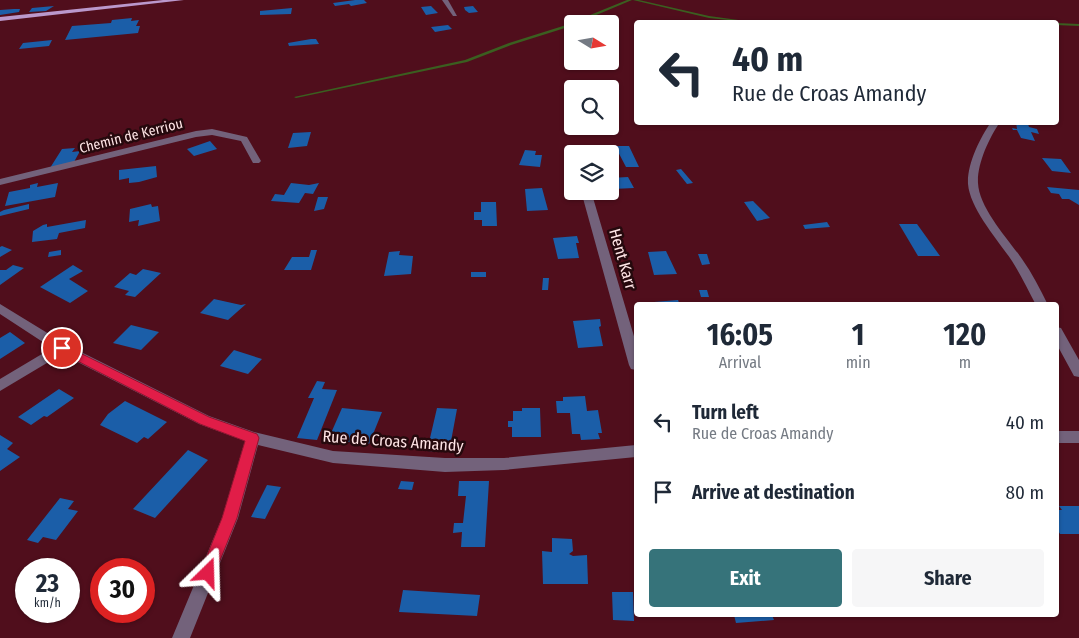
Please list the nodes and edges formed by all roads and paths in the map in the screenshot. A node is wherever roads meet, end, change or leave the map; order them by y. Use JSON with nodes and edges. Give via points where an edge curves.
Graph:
{"nodes":[{"id":1,"x":181,"y":0,"type":"edge"},
{"id":2,"x":445,"y":0,"type":"edge"},
{"id":3,"x":455,"y":15,"type":"dead end"},
{"id":4,"x":0,"y":19,"type":"edge"},
{"id":5,"x":993,"y":125,"type":"edge"},
{"id":6,"x":256,"y":161,"type":"dead end"},
{"id":7,"x":0,"y":182,"type":"edge"},
{"id":8,"x":589,"y":200,"type":"edge"},
{"id":9,"x":1040,"y":302,"type":"edge"},
{"id":10,"x":0,"y":308,"type":"edge"},
{"id":11,"x":1059,"y":335,"type":"edge"},
{"id":12,"x":62,"y":348,"type":"junction"},
{"id":13,"x":634,"y":358,"type":"edge"},
{"id":14,"x":1079,"y":372,"type":"edge"},
{"id":15,"x":0,"y":386,"type":"edge"},
{"id":16,"x":1059,"y":437,"type":"edge"},
{"id":17,"x":1079,"y":437,"type":"edge"},
{"id":18,"x":252,"y":438,"type":"junction"},
{"id":19,"x":634,"y":451,"type":"edge"},
{"id":20,"x":181,"y":638,"type":"edge"}],
"edges":[{"from":1,"to":4,"type":"main road"},
{"from":2,"to":3,"type":"street"},
{"from":5,"to":9,"type":"street","via":[[973,183],[983,209],[1023,269]]},
{"from":6,"to":7,"type":"street","name":"Chemin de Kerriou","via":[[244,139],[212,132]]},
{"from":8,"to":13,"type":"street","name":"Hent Karr"},
{"from":10,"to":12,"type":"street","name":"Rue de Croas Amandy"},
{"from":11,"to":14,"type":"street"},
{"from":12,"to":15,"type":"street"},
{"from":12,"to":18,"type":"street","name":"Rue de Croas Amandy","via":[[204,420]]},
{"from":16,"to":17,"type":"street"},
{"from":18,"to":19,"type":"street","name":"Rue de Croas Amandy","via":[[333,456],[445,464],[504,464]]},
{"from":18,"to":20,"type":"street","via":[[230,518]]}]}
